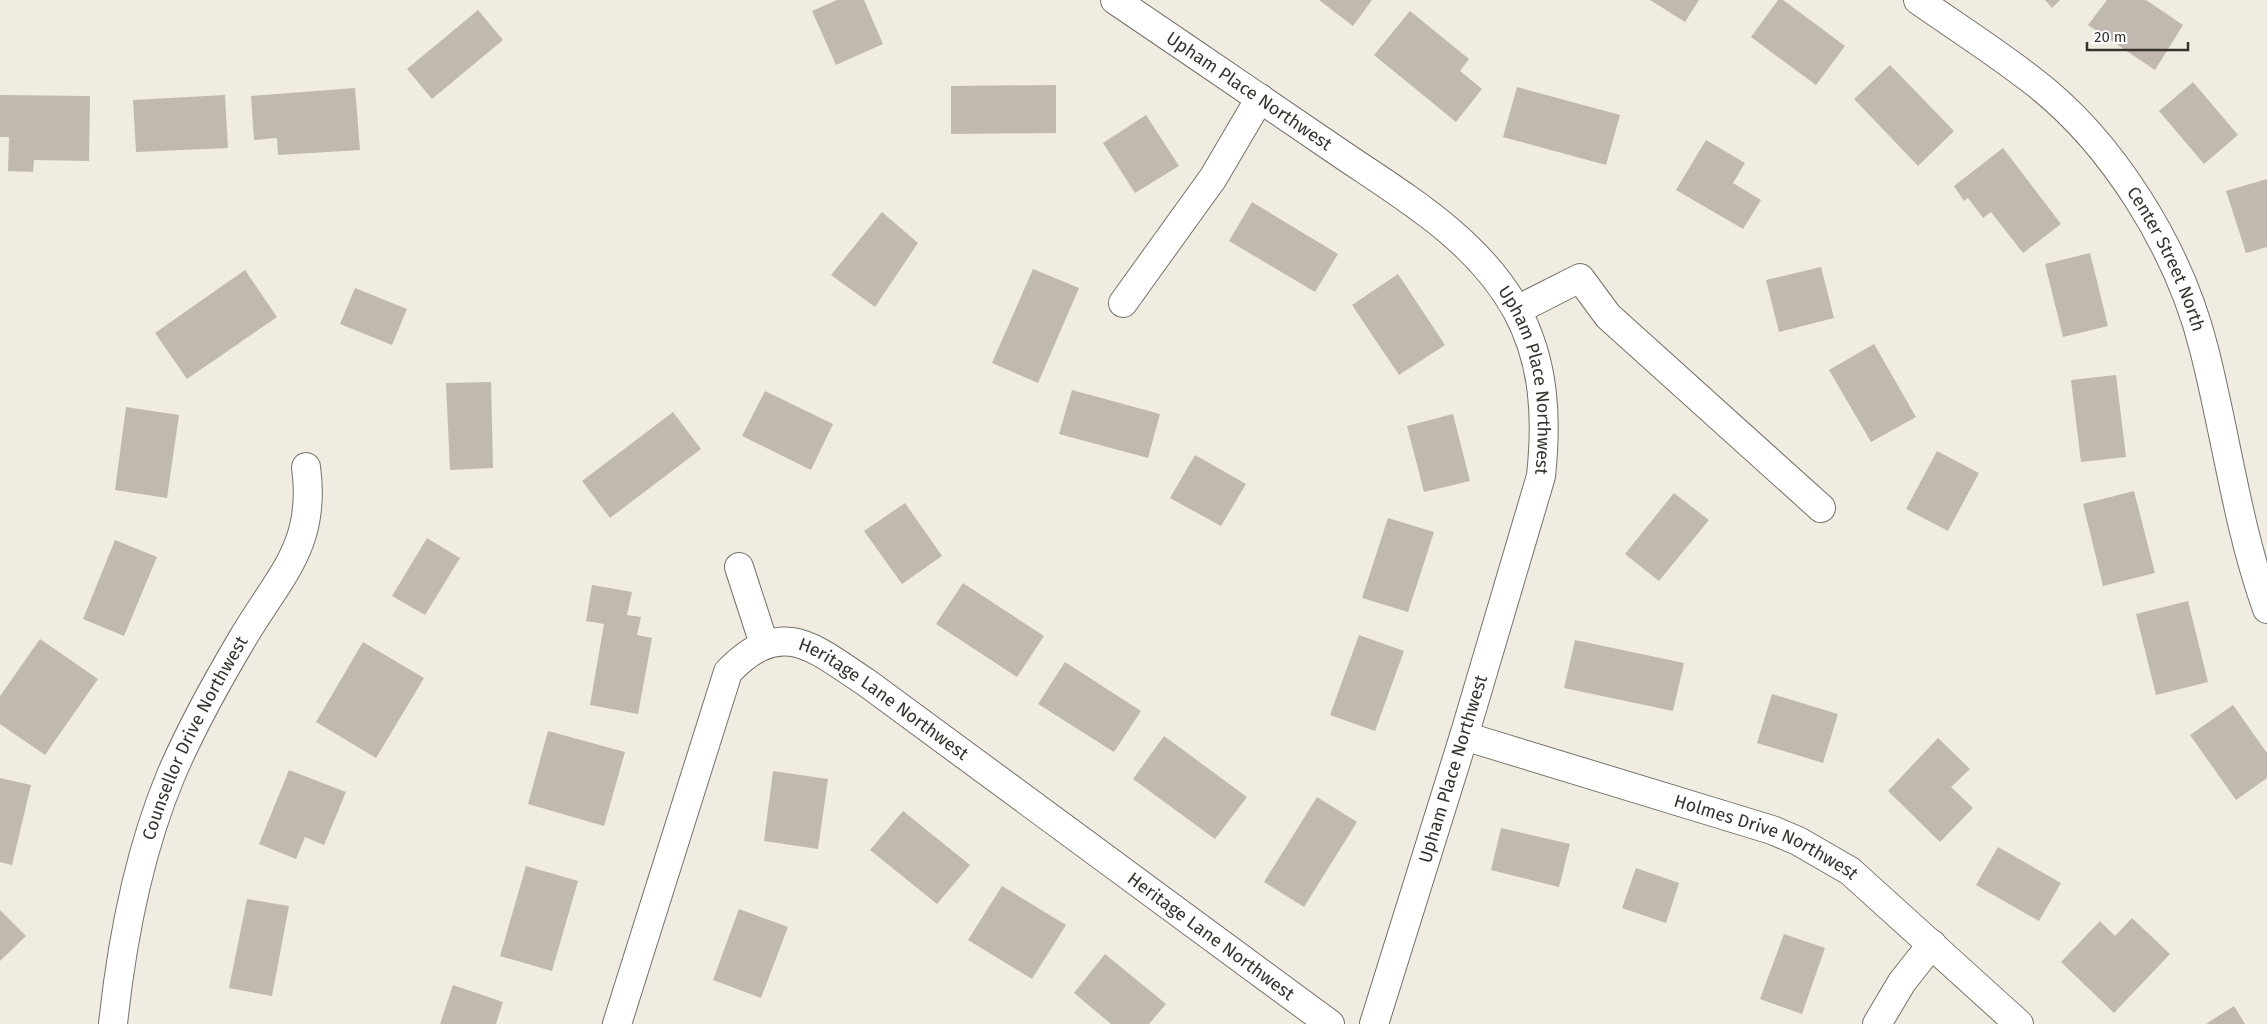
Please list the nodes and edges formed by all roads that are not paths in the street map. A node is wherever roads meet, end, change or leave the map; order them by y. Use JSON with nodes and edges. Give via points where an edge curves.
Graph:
{"nodes":[{"id":1,"x":1115,"y":0,"type":"edge"},
{"id":2,"x":1918,"y":0,"type":"edge"},
{"id":3,"x":1260,"y":98,"type":"junction"},
{"id":4,"x":1123,"y":303,"type":"dead end"},
{"id":5,"x":1517,"y":310,"type":"junction"},
{"id":6,"x":306,"y":467,"type":"dead end"},
{"id":7,"x":1821,"y":508,"type":"dead end"},
{"id":8,"x":739,"y":567,"type":"dead end"},
{"id":9,"x":2267,"y":609,"type":"edge"},
{"id":10,"x":764,"y":644,"type":"junction"},
{"id":11,"x":1464,"y":736,"type":"junction"},
{"id":12,"x":1932,"y":944,"type":"junction"},
{"id":13,"x":113,"y":1024,"type":"edge"},
{"id":14,"x":617,"y":1024,"type":"edge"},
{"id":15,"x":1330,"y":1024,"type":"edge"},
{"id":16,"x":1374,"y":1024,"type":"edge"},
{"id":17,"x":1877,"y":1024,"type":"edge"},
{"id":18,"x":2019,"y":1024,"type":"edge"}],
"edges":[{"from":1,"to":3,"type":"street","name":"Upham Place Northwest"},
{"from":2,"to":9,"type":"street","name":"Center Street North","via":[[2031,79],[2078,123],[2124,178],[2160,236],[2186,293],[2204,348],[2252,569]]},
{"from":3,"to":4,"type":"street","via":[[1213,178]]},
{"from":3,"to":5,"type":"street","name":"Upham Place Northwest","via":[[1462,241],[1493,273]]},
{"from":5,"to":7,"type":"street","via":[[1580,278],[1608,316]]},
{"from":5,"to":11,"type":"street","name":"Upham Place Northwest","via":[[1530,339],[1543,391],[1545,436],[1542,468]]},
{"from":6,"to":13,"type":"street","name":"Counsellor Drive Northwest","via":[[309,486],[307,522],[295,557],[200,711],[171,777],[145,849],[126,925]]},
{"from":8,"to":10,"type":"street"},
{"from":10,"to":14,"type":"street","name":"Heritage Lane Northwest","via":[[744,655],[728,672]]},
{"from":10,"to":15,"type":"street","name":"Heritage Lane Northwest","via":[[787,641],[810,646],[867,683]]},
{"from":11,"to":12,"type":"street","name":"Holmes Drive Northwest","via":[[1772,830],[1798,841],[1850,871]]},
{"from":11,"to":16,"type":"street","name":"Upham Place Northwest"},
{"from":12,"to":17,"type":"street","via":[[1902,982]]},
{"from":12,"to":18,"type":"street","name":"Holmes Drive Northwest"}]}
